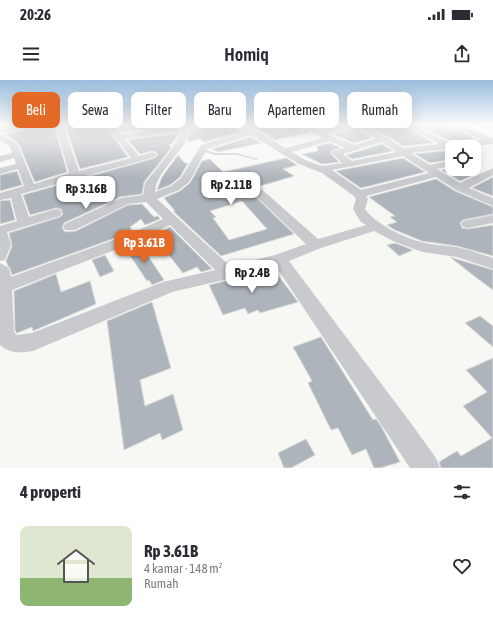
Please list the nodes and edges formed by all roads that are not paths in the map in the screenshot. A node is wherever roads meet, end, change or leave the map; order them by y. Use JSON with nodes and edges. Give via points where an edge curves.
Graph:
{"nodes":[{"id":1,"x":11,"y":143,"type":"edge"},
{"id":2,"x":65,"y":143,"type":"edge"},
{"id":3,"x":125,"y":143,"type":"edge"},
{"id":4,"x":179,"y":143,"type":"edge"},
{"id":5,"x":214,"y":143,"type":"edge"},
{"id":6,"x":271,"y":143,"type":"edge"},
{"id":7,"x":313,"y":143,"type":"edge"},
{"id":8,"x":342,"y":143,"type":"edge"},
{"id":9,"x":370,"y":143,"type":"edge"},
{"id":10,"x":391,"y":143,"type":"edge"},
{"id":11,"x":445,"y":145,"type":"edge"},
{"id":12,"x":353,"y":148,"type":"junction"},
{"id":13,"x":202,"y":150,"type":"junction"},
{"id":14,"x":285,"y":151,"type":"junction"},
{"id":15,"x":404,"y":152,"type":"junction"},
{"id":16,"x":17,"y":155,"type":"junction"},
{"id":17,"x":152,"y":155,"type":"dead end"},
{"id":18,"x":0,"y":159,"type":"edge"},
{"id":19,"x":137,"y":159,"type":"junction"},
{"id":20,"x":256,"y":159,"type":"dead end"},
{"id":21,"x":350,"y":164,"type":"junction"},
{"id":22,"x":20,"y":166,"type":"junction"},
{"id":23,"x":445,"y":166,"type":"edge"},
{"id":24,"x":323,"y":169,"type":"junction"},
{"id":25,"x":0,"y":171,"type":"edge"},
{"id":26,"x":432,"y":171,"type":"junction"},
{"id":27,"x":493,"y":171,"type":"edge"},
{"id":28,"x":75,"y":175,"type":"junction"},
{"id":29,"x":246,"y":181,"type":"dead end"},
{"id":30,"x":30,"y":188,"type":"junction"},
{"id":31,"x":460,"y":188,"type":"junction"},
{"id":32,"x":15,"y":193,"type":"junction"},
{"id":33,"x":359,"y":194,"type":"junction"},
{"id":34,"x":0,"y":197,"type":"edge"},
{"id":35,"x":149,"y":198,"type":"junction"},
{"id":36,"x":493,"y":202,"type":"edge"},
{"id":37,"x":56,"y":213,"type":"dead end"},
{"id":38,"x":493,"y":219,"type":"edge"},
{"id":39,"x":171,"y":220,"type":"junction"},
{"id":40,"x":24,"y":222,"type":"junction"},
{"id":41,"x":468,"y":224,"type":"dead end"},
{"id":42,"x":376,"y":226,"type":"junction"},
{"id":43,"x":70,"y":227,"type":"dead end"},
{"id":44,"x":0,"y":231,"type":"edge"},
{"id":45,"x":316,"y":246,"type":"junction"},
{"id":46,"x":0,"y":256,"type":"edge"},
{"id":47,"x":279,"y":260,"type":"junction"},
{"id":48,"x":493,"y":264,"type":"edge"},
{"id":49,"x":228,"y":273,"type":"junction"},
{"id":50,"x":2,"y":278,"type":"edge"},
{"id":51,"x":426,"y":468,"type":"edge"}],
"edges":[{"from":1,"to":16,"type":"street"},
{"from":2,"to":28,"type":"street"},
{"from":3,"to":19,"type":"street"},
{"from":4,"to":35,"type":"street","via":[[150,183]]},
{"from":5,"to":13,"type":"street"},
{"from":6,"to":14,"type":"street"},
{"from":7,"to":14,"type":"street"},
{"from":8,"to":12,"type":"street"},
{"from":9,"to":12,"type":"street"},
{"from":10,"to":15,"type":"street"},
{"from":11,"to":15,"type":"street"},
{"from":12,"to":21,"type":"street","via":[[336,153]]},
{"from":13,"to":20,"type":"lane"},
{"from":13,"to":35,"type":"street","via":[[189,175],[181,184]]},
{"from":14,"to":24,"type":"street","via":[[302,162]]},
{"from":15,"to":21,"type":"street"},
{"from":15,"to":26,"type":"street"},
{"from":16,"to":18,"type":"street"},
{"from":16,"to":22,"type":"street"},
{"from":17,"to":19,"type":"street"},
{"from":19,"to":28,"type":"street"},
{"from":21,"to":24,"type":"street"},
{"from":22,"to":25,"type":"street"},
{"from":22,"to":30,"type":"street"},
{"from":23,"to":26,"type":"street"},
{"from":24,"to":33,"type":"street"},
{"from":26,"to":31,"type":"street"},
{"from":26,"to":33,"type":"street"},
{"from":27,"to":31,"type":"street"},
{"from":28,"to":30,"type":"street"},
{"from":29,"to":45,"type":"street"},
{"from":30,"to":32,"type":"street"},
{"from":31,"to":36,"type":"street"},
{"from":32,"to":34,"type":"street"},
{"from":32,"to":40,"type":"street"},
{"from":33,"to":42,"type":"street","via":[[362,199],[359,209]]},
{"from":35,"to":39,"type":"street"},
{"from":35,"to":43,"type":"street","via":[[125,201]]},
{"from":37,"to":40,"type":"street"},
{"from":38,"to":41,"type":"street"},
{"from":39,"to":49,"type":"street"},
{"from":39,"to":50,"type":"street","via":[[134,237]]},
{"from":40,"to":44,"type":"street"},
{"from":42,"to":45,"type":"street"},
{"from":42,"to":48,"type":"street","via":[[427,249],[459,252]]},
{"from":44,"to":46,"type":"street","via":[[4,245]]},
{"from":45,"to":47,"type":"street"},
{"from":47,"to":49,"type":"street"},
{"from":47,"to":51,"type":"street"},
{"from":49,"to":50,"type":"street","via":[[169,286],[33,342],[22,344],[8,341],[4,335]]}]}
